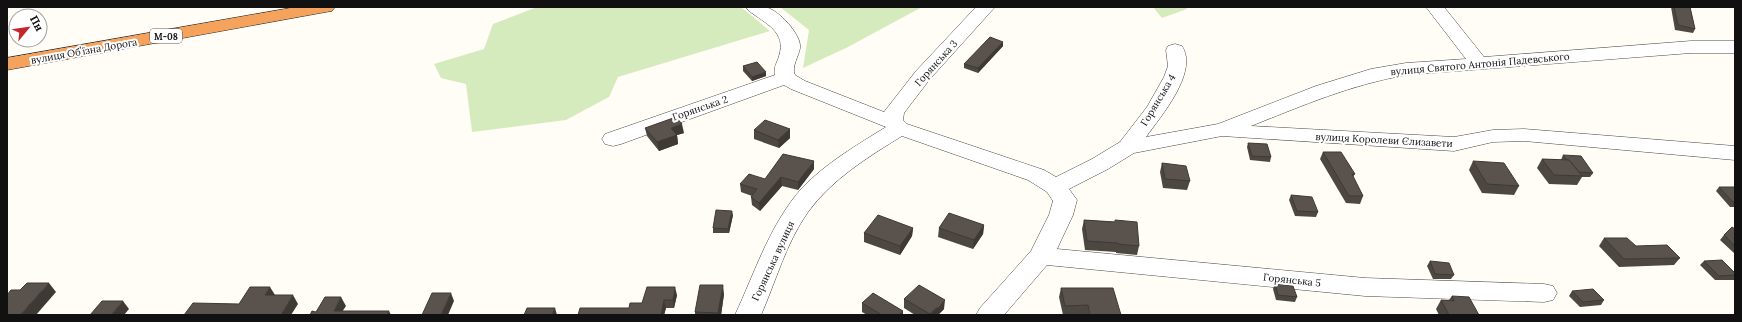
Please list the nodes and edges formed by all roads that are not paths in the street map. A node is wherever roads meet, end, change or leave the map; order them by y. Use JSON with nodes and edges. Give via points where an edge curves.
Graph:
{"nodes":[{"id":1,"x":326,"y":7,"type":"edge"},
{"id":2,"x":754,"y":7,"type":"edge"},
{"id":3,"x":986,"y":7,"type":"edge"},
{"id":4,"x":1435,"y":7,"type":"edge"},
{"id":5,"x":1735,"y":47,"type":"edge"},
{"id":6,"x":1175,"y":50,"type":"dead end"},
{"id":7,"x":1479,"y":63,"type":"junction"},
{"id":8,"x":7,"y":64,"type":"edge"},
{"id":9,"x":786,"y":77,"type":"junction"},
{"id":10,"x":896,"y":125,"type":"junction"},
{"id":11,"x":1223,"y":130,"type":"junction"},
{"id":12,"x":613,"y":139,"type":"dead end"},
{"id":13,"x":1128,"y":147,"type":"junction"},
{"id":14,"x":1735,"y":153,"type":"edge"},
{"id":15,"x":1055,"y":187,"type":"junction"},
{"id":16,"x":1041,"y":256,"type":"junction"},
{"id":17,"x":1544,"y":293,"type":"dead end"},
{"id":18,"x":748,"y":315,"type":"edge"},
{"id":19,"x":990,"y":315,"type":"edge"}],
"edges":[{"from":1,"to":8,"type":"highway","name":"вулиця Обʼїзна Дорога","number":"М-08"},
{"from":2,"to":9,"type":"street","via":[[781,26],[791,41],[792,46],[784,69]]},
{"from":3,"to":10,"type":"street","name":"Горянська 3","via":[[894,112]]},
{"from":4,"to":7,"type":"street"},
{"from":5,"to":7,"type":"street","name":"вулиця Святого Антонія Падевського","via":[[1691,47]]},
{"from":6,"to":13,"type":"street","name":"Горянська 4","via":[[1177,66],[1174,78]]},
{"from":7,"to":11,"type":"street","name":"вулиця Святого Антонія Падевського","via":[[1406,68],[1371,75],[1323,90]]},
{"from":9,"to":10,"type":"street","via":[[798,85]]},
{"from":9,"to":12,"type":"street","name":"Горянська 2"},
{"from":10,"to":15,"type":"street","via":[[1036,175]]},
{"from":10,"to":18,"type":"street","name":"Горянська вулиця","via":[[831,173],[810,194],[784,232]]},
{"from":11,"to":13,"type":"street","name":"вулиця Святого Антонія Падевського"},
{"from":11,"to":14,"type":"street","name":"вулиця Королеви Єлизавети","via":[[1454,144],[1493,136],[1524,135]]},
{"from":13,"to":15,"type":"street","name":"вулиця Святого Антонія Падевського"},
{"from":15,"to":16,"type":"street","via":[[1065,200],[1061,215]]},
{"from":16,"to":17,"type":"street","name":"Горянська 5","via":[[1365,287]]},
{"from":16,"to":19,"type":"street"}]}
